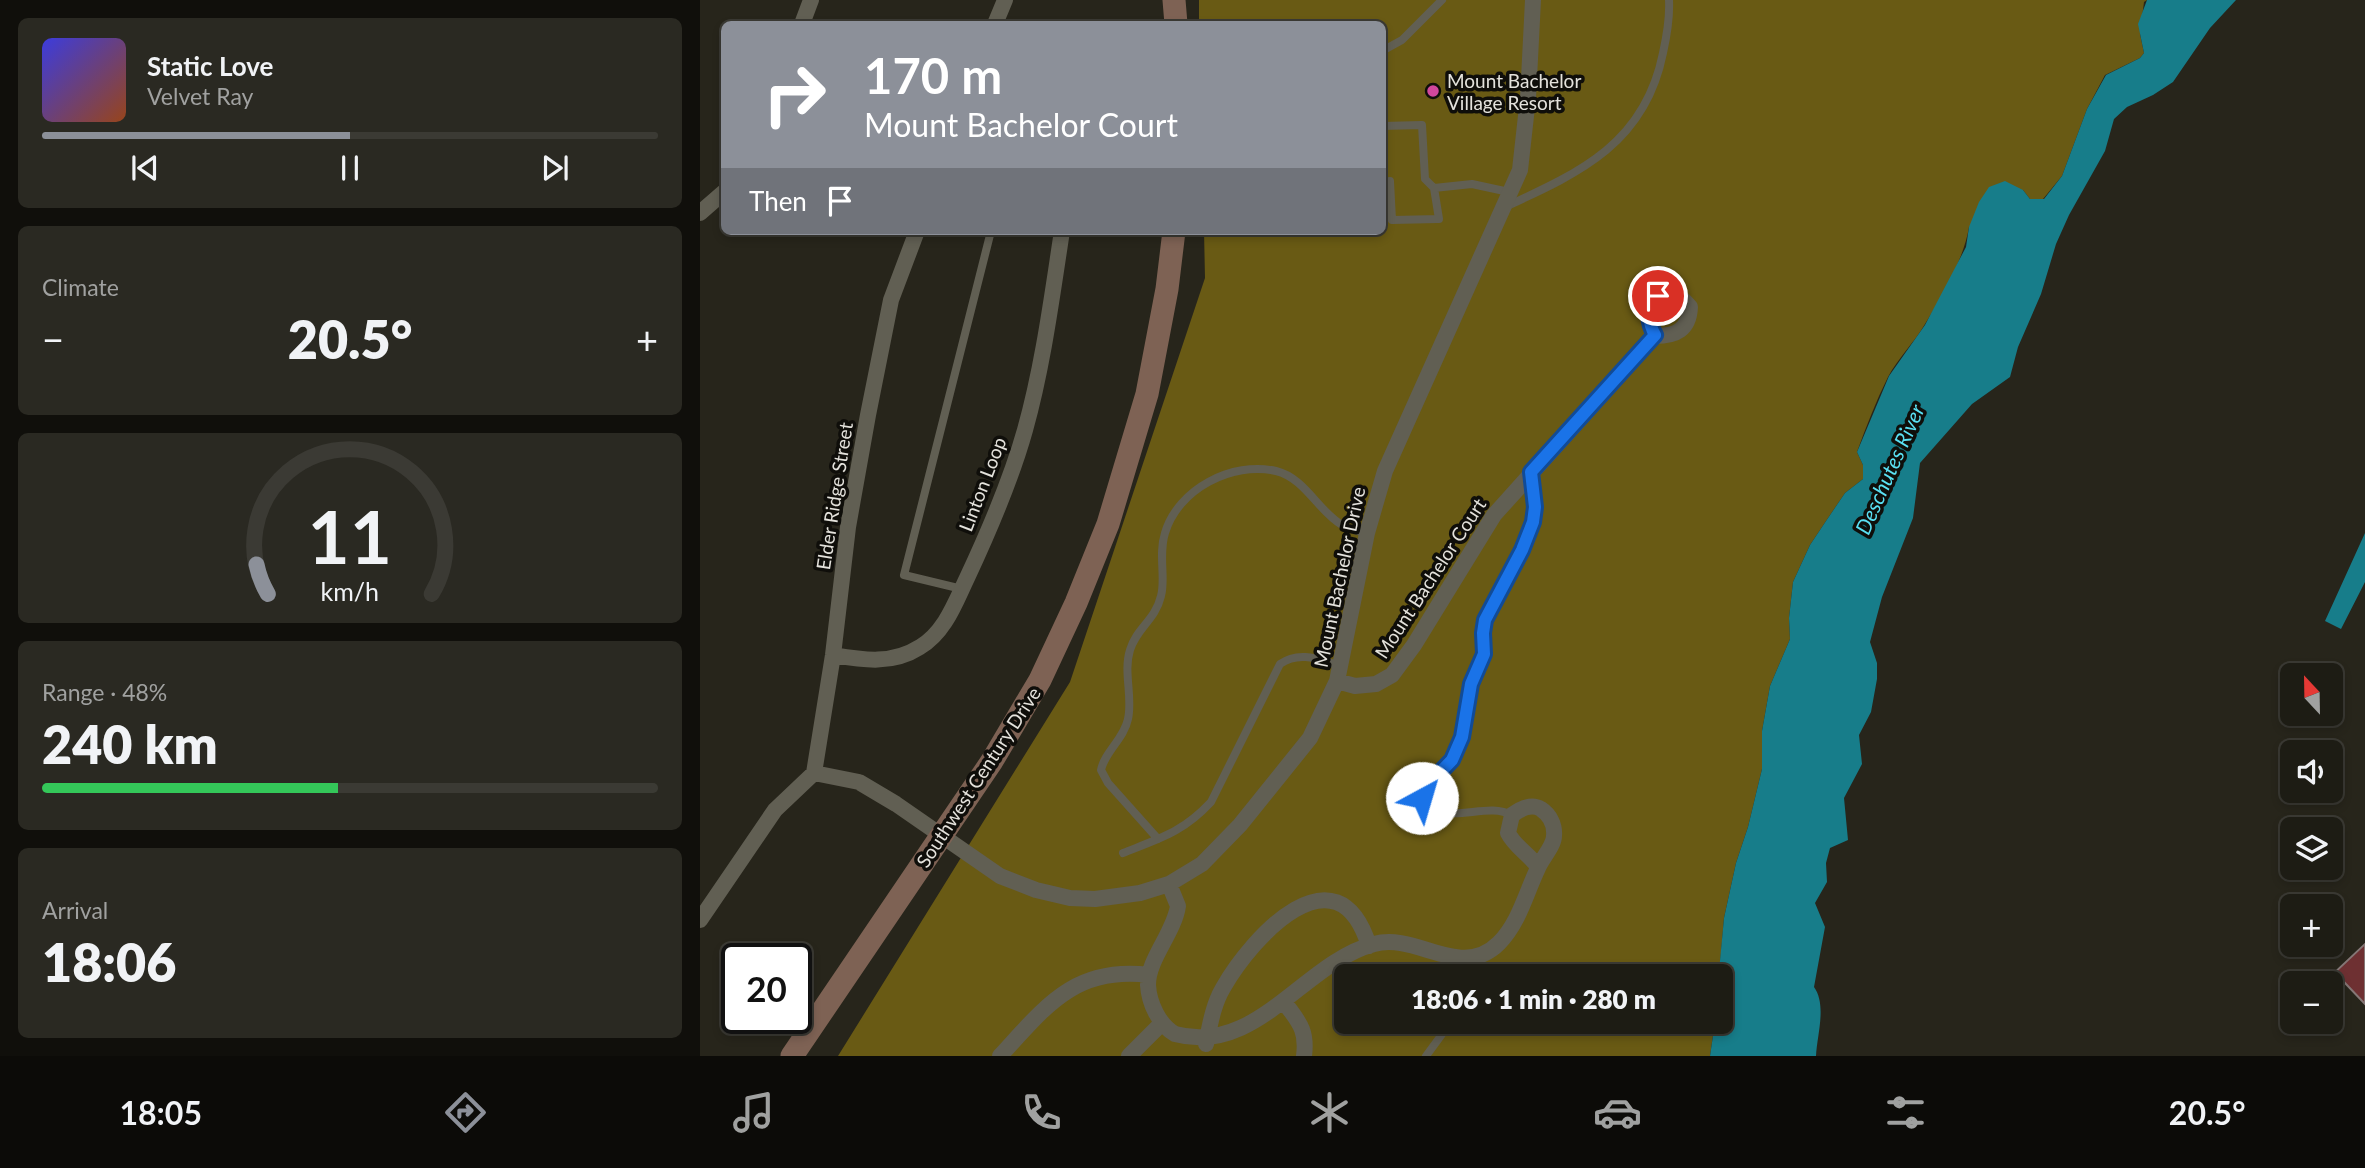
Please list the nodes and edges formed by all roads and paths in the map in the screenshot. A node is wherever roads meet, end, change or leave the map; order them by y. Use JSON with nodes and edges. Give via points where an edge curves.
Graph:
{"nodes":[{"id":1,"x":811,"y":0,"type":"edge"},
{"id":2,"x":1005,"y":0,"type":"edge"},
{"id":3,"x":1174,"y":0,"type":"edge"},
{"id":4,"x":1442,"y":0,"type":"edge"},
{"id":5,"x":1534,"y":0,"type":"edge"},
{"id":6,"x":1669,"y":0,"type":"edge"},
{"id":7,"x":803,"y":21,"type":"edge"},
{"id":8,"x":996,"y":21,"type":"edge"},
{"id":9,"x":1176,"y":21,"type":"edge"},
{"id":10,"x":1386,"y":49,"type":"edge"},
{"id":11,"x":1386,"y":126,"type":"edge"},
{"id":12,"x":1390,"y":181,"type":"dead end"},
{"id":13,"x":1434,"y":188,"type":"junction"},
{"id":14,"x":1509,"y":192,"type":"junction"},
{"id":15,"x":721,"y":195,"type":"edge"},
{"id":16,"x":1503,"y":208,"type":"junction"},
{"id":17,"x":700,"y":213,"type":"edge"},
{"id":18,"x":915,"y":235,"type":"edge"},
{"id":19,"x":990,"y":235,"type":"edge"},
{"id":20,"x":1061,"y":235,"type":"edge"},
{"id":21,"x":1174,"y":235,"type":"edge"},
{"id":22,"x":1655,"y":335,"type":"dead end"},
{"id":23,"x":1531,"y":472,"type":"junction"},
{"id":24,"x":1367,"y":533,"type":"junction"},
{"id":25,"x":962,"y":589,"type":"junction"},
{"id":26,"x":833,"y":655,"type":"junction"},
{"id":27,"x":1339,"y":673,"type":"junction"},
{"id":28,"x":814,"y":773,"type":"junction"},
{"id":29,"x":1512,"y":815,"type":"junction"},
{"id":30,"x":942,"y":835,"type":"junction"},
{"id":31,"x":1158,"y":839,"type":"junction"},
{"id":32,"x":1123,"y":853,"type":"dead end"},
{"id":33,"x":1538,"y":867,"type":"junction"},
{"id":34,"x":1168,"y":884,"type":"junction"},
{"id":35,"x":700,"y":920,"type":"edge"},
{"id":36,"x":1369,"y":946,"type":"junction"},
{"id":37,"x":1471,"y":959,"type":"junction"},
{"id":38,"x":1470,"y":964,"type":"edge"},
{"id":39,"x":1149,"y":975,"type":"junction"},
{"id":40,"x":1287,"y":1006,"type":"junction"},
{"id":41,"x":1162,"y":1023,"type":"junction"},
{"id":42,"x":1442,"y":1034,"type":"edge"},
{"id":43,"x":1206,"y":1044,"type":"junction"},
{"id":44,"x":792,"y":1056,"type":"edge"},
{"id":45,"x":1000,"y":1056,"type":"edge"},
{"id":46,"x":1129,"y":1056,"type":"edge"},
{"id":47,"x":1304,"y":1056,"type":"edge"},
{"id":48,"x":1426,"y":1056,"type":"edge"}],
"edges":[{"from":1,"to":7,"type":"street"},
{"from":2,"to":8,"type":"street"},
{"from":3,"to":9,"type":"main road"},
{"from":4,"to":10,"type":"lane","via":[[1402,40]]},
{"from":5,"to":14,"type":"street","name":"Mount Bachelor Drive","via":[[1520,170]]},
{"from":6,"to":16,"type":"lane","via":[[1670,19],[1658,79],[1643,112],[1594,160]]},
{"from":11,"to":13,"type":"lane","via":[[1422,125],[1424,179]]},
{"from":12,"to":13,"type":"lane","via":[[1392,220],[1439,219]]},
{"from":13,"to":14,"type":"lane","via":[[1472,184]]},
{"from":14,"to":16,"type":"street","name":"Mount Bachelor Drive"},
{"from":15,"to":17,"type":"street"},
{"from":16,"to":24,"type":"street","name":"Mount Bachelor Drive","via":[[1385,471]]},
{"from":18,"to":26,"type":"street","name":"Elder Ridge Street","via":[[891,300],[848,527]]},
{"from":19,"to":25,"type":"lane","via":[[904,575]]},
{"from":20,"to":25,"type":"street","name":"Linton Loop","via":[[1026,429]]},
{"from":21,"to":30,"type":"main road","name":"Southwest Century Drive","via":[[1147,394],[1108,524],[1040,680]]},
{"from":22,"to":23,"type":"street","name":"Mount Bachelor Court"},
{"from":23,"to":27,"type":"street","name":"Mount Bachelor Court","via":[[1494,515],[1392,675],[1376,684],[1355,686]]},
{"from":23,"to":29,"type":"lane","via":[[1533,522],[1485,620],[1484,654],[1471,684],[1462,737],[1452,760],[1422,794],[1427,805],[1451,815],[1495,810]]},
{"from":24,"to":27,"type":"street","name":"Mount Bachelor Drive"},
{"from":24,"to":31,"type":"lane","via":[[1340,524],[1298,483],[1278,471],[1221,475],[1180,504],[1165,531],[1160,560],[1163,592],[1156,614],[1136,635],[1129,653],[1128,721],[1101,770]]},
{"from":25,"to":26,"type":"street","name":"Linton Loop","via":[[948,619],[922,647],[897,658],[867,661]]},
{"from":26,"to":28,"type":"street","name":"Elder Ridge Street"},
{"from":27,"to":31,"type":"lane","via":[[1309,657],[1288,658],[1280,664],[1211,802],[1194,820]]},
{"from":27,"to":34,"type":"street","name":"Mount Bachelor Drive","via":[[1310,738],[1240,825],[1202,863]]},
{"from":28,"to":30,"type":"street","name":"Mount Bachelor Drive","via":[[859,782]]},
{"from":28,"to":35,"type":"street","via":[[775,810]]},
{"from":29,"to":33,"type":"street","via":[[1508,833]]},
{"from":29,"to":33,"type":"street","via":[[1529,806],[1539,807],[1554,824],[1555,838]]},
{"from":30,"to":34,"type":"street","name":"Mount Bachelor Drive","via":[[1000,876],[1070,898],[1140,893]]},
{"from":30,"to":44,"type":"main road","name":"Southwest Century Drive"},
{"from":31,"to":32,"type":"lane"},
{"from":33,"to":37,"type":"street","via":[[1501,942]]},
{"from":34,"to":39,"type":"street","via":[[1177,915]]},
{"from":36,"to":37,"type":"street","via":[[1391,941]]},
{"from":36,"to":40,"type":"street","via":[[1332,965]]},
{"from":36,"to":43,"type":"street","via":[[1357,916],[1342,904],[1314,900],[1287,912],[1262,935],[1223,988]]},
{"from":37,"to":38,"type":"lane"},
{"from":39,"to":41,"type":"street","via":[[1148,986]]},
{"from":39,"to":45,"type":"street","via":[[1103,975],[1079,984],[1055,1000]]},
{"from":40,"to":43,"type":"street","via":[[1252,1032],[1218,1045]]},
{"from":40,"to":47,"type":"street","via":[[1302,1025]]},
{"from":41,"to":43,"type":"street","via":[[1182,1037]]},
{"from":41,"to":46,"type":"street"},
{"from":42,"to":48,"type":"lane"}]}
